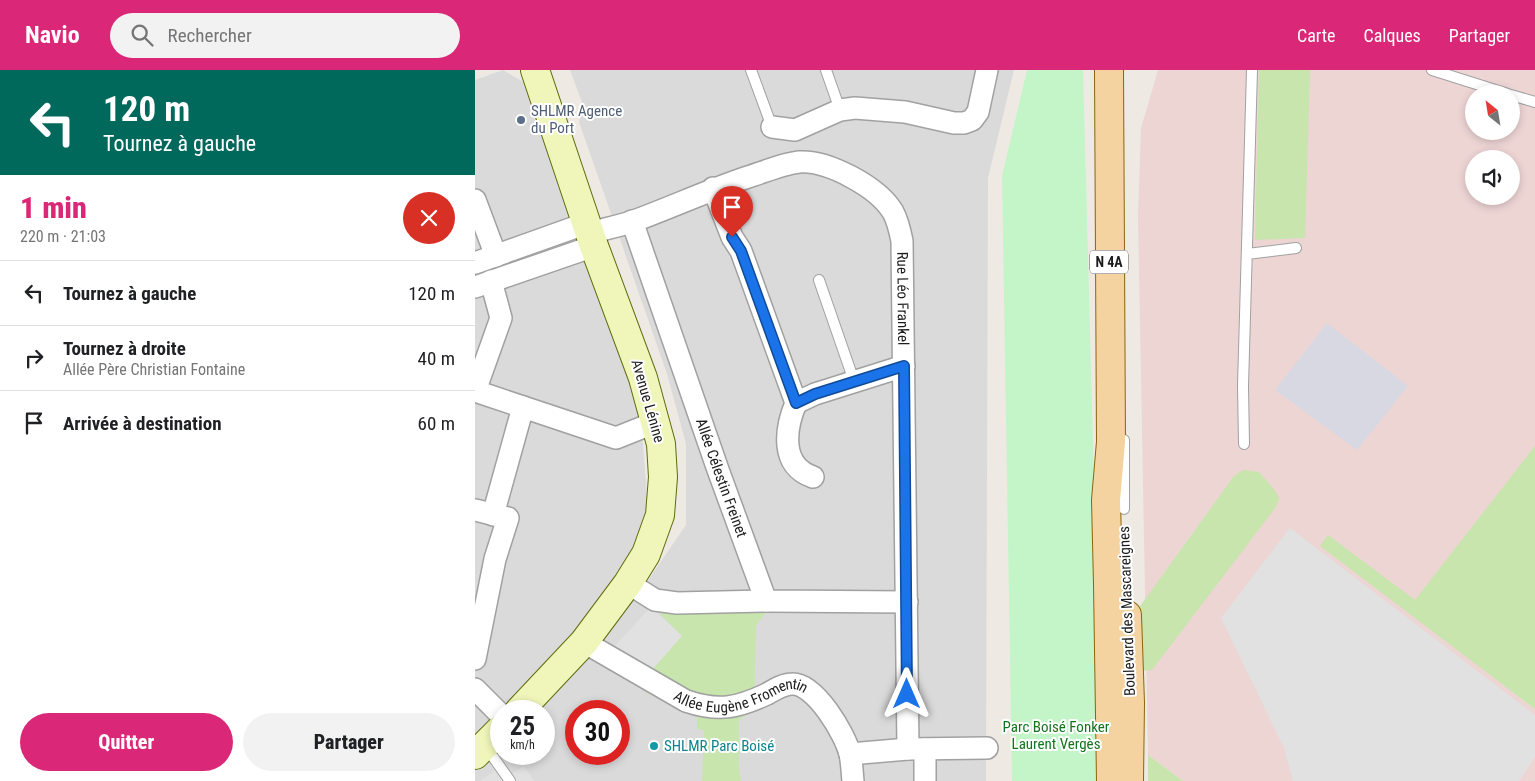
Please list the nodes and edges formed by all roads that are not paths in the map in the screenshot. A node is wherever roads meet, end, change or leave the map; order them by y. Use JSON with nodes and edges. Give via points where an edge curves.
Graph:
{"nodes":[{"id":1,"x":535,"y":70,"type":"edge"},
{"id":2,"x":751,"y":70,"type":"edge"},
{"id":3,"x":826,"y":70,"type":"edge"},
{"id":4,"x":987,"y":70,"type":"edge"},
{"id":5,"x":1252,"y":70,"type":"edge"},
{"id":6,"x":1432,"y":70,"type":"edge"},
{"id":7,"x":1107,"y":74,"type":"edge"},
{"id":8,"x":1481,"y":85,"type":"edge"},
{"id":9,"x":1520,"y":97,"type":"edge"},
{"id":10,"x":1535,"y":102,"type":"edge"},
{"id":11,"x":840,"y":110,"type":"junction"},
{"id":12,"x":772,"y":127,"type":"joint"},
{"id":13,"x":795,"y":130,"type":"junction"},
{"id":14,"x":801,"y":162,"type":"junction"},
{"id":15,"x":713,"y":188,"type":"junction"},
{"id":16,"x":475,"y":200,"type":"edge"},
{"id":17,"x":632,"y":221,"type":"junction"},
{"id":18,"x":590,"y":234,"type":"junction"},
{"id":19,"x":1296,"y":248,"type":"dead end"},
{"id":20,"x":1247,"y":254,"type":"junction"},
{"id":21,"x":496,"y":256,"type":"junction"},
{"id":22,"x":475,"y":263,"type":"edge"},
{"id":23,"x":819,"y":280,"type":"dead end"},
{"id":24,"x":483,"y":284,"type":"edge"},
{"id":25,"x":904,"y":366,"type":"junction"},
{"id":26,"x":854,"y":381,"type":"junction"},
{"id":27,"x":796,"y":403,"type":"junction"},
{"id":28,"x":529,"y":409,"type":"junction"},
{"id":29,"x":656,"y":422,"type":"junction"},
{"id":30,"x":1117,"y":436,"type":"junction"},
{"id":31,"x":1244,"y":444,"type":"dead end"},
{"id":32,"x":813,"y":477,"type":"dead end"},
{"id":33,"x":492,"y":514,"type":"edge"},
{"id":34,"x":628,"y":583,"type":"junction"},
{"id":35,"x":766,"y":601,"type":"junction"},
{"id":36,"x":907,"y":602,"type":"junction"},
{"id":37,"x":584,"y":642,"type":"junction"},
{"id":38,"x":475,"y":655,"type":"edge"},
{"id":39,"x":475,"y":689,"type":"edge"},
{"id":40,"x":529,"y":700,"type":"edge"},
{"id":41,"x":490,"y":704,"type":"edge"},
{"id":42,"x":487,"y":743,"type":"edge"},
{"id":43,"x":987,"y":748,"type":"dead end"},
{"id":44,"x":916,"y":749,"type":"junction"},
{"id":45,"x":850,"y":754,"type":"junction"},
{"id":46,"x":510,"y":781,"type":"edge"},
{"id":47,"x":853,"y":781,"type":"edge"},
{"id":48,"x":925,"y":781,"type":"edge"},
{"id":49,"x":1111,"y":781,"type":"edge"},
{"id":50,"x":1129,"y":781,"type":"edge"}],
"edges":[{"from":1,"to":18,"type":"street","name":"Avenue Lénine"},
{"from":2,"to":12,"type":"lane"},
{"from":3,"to":11,"type":"lane"},
{"from":4,"to":11,"type":"street","via":[[977,112],[972,120],[964,123],[905,112]]},
{"from":5,"to":20,"type":"lane"},
{"from":6,"to":8,"type":"lane"},
{"from":7,"to":30,"type":"main road","name":"Boulevard des Mascareignes","number":"N 4A"},
{"from":9,"to":10,"type":"lane"},
{"from":11,"to":13,"type":"street"},
{"from":12,"to":13,"type":"street"},
{"from":13,"to":14,"type":"street"},
{"from":14,"to":15,"type":"street","name":"Rue Léo Frankel"},
{"from":14,"to":25,"type":"street","name":"Rue Léo Frankel","via":[[832,168],[870,187],[894,213],[902,241]]},
{"from":15,"to":17,"type":"street","name":"Rue Léo Frankel"},
{"from":15,"to":27,"type":"street","via":[[732,237],[741,251]]},
{"from":16,"to":21,"type":"street"},
{"from":17,"to":18,"type":"street","name":"Rue Léo Frankel"},
{"from":17,"to":35,"type":"street","name":"Allée Célestin Freinet"},
{"from":18,"to":21,"type":"street"},
{"from":18,"to":24,"type":"street"},
{"from":18,"to":29,"type":"street","name":"Avenue Lénine"},
{"from":19,"to":20,"type":"lane"},
{"from":20,"to":31,"type":"lane"},
{"from":21,"to":22,"type":"street"},
{"from":23,"to":26,"type":"lane"},
{"from":24,"to":28,"type":"street","via":[[501,318],[475,391]]},
{"from":25,"to":26,"type":"street"},
{"from":25,"to":36,"type":"street","name":"Rue Léo Frankel"},
{"from":26,"to":27,"type":"street"},
{"from":27,"to":32,"type":"street","via":[[787,433],[792,462],[796,469]]},
{"from":28,"to":29,"type":"street","via":[[616,438]]},
{"from":28,"to":33,"type":"street"},
{"from":29,"to":34,"type":"street","name":"Avenue Lénine","via":[[663,469],[660,515],[646,554]]},
{"from":30,"to":49,"type":"main road","name":"Boulevard des Mascareignes","number":"N 4A","via":[[1105,500]]},
{"from":30,"to":50,"type":"main road","name":"Boulevard des Mascareignes","number":"N 4A","via":[[1124,509]]},
{"from":33,"to":38,"type":"street","via":[[495,560]]},
{"from":34,"to":35,"type":"street","via":[[655,600],[677,603]]},
{"from":34,"to":37,"type":"street","name":"Avenue Lénine"},
{"from":35,"to":36,"type":"street"},
{"from":36,"to":44,"type":"street","name":"Rue Léo Frankel"},
{"from":37,"to":40,"type":"street","name":"Avenue Lénine"},
{"from":37,"to":45,"type":"street","name":"Allée Eugène Fromentin","via":[[686,701],[703,707],[739,706],[781,687],[802,686],[831,715]]},
{"from":39,"to":41,"type":"street"},
{"from":42,"to":46,"type":"lane"},
{"from":43,"to":44,"type":"street"},
{"from":44,"to":45,"type":"street"},
{"from":44,"to":48,"type":"street","name":"Rue Léo Frankel"},
{"from":45,"to":47,"type":"street","name":"Allée Eugène Fromentin"}]}
